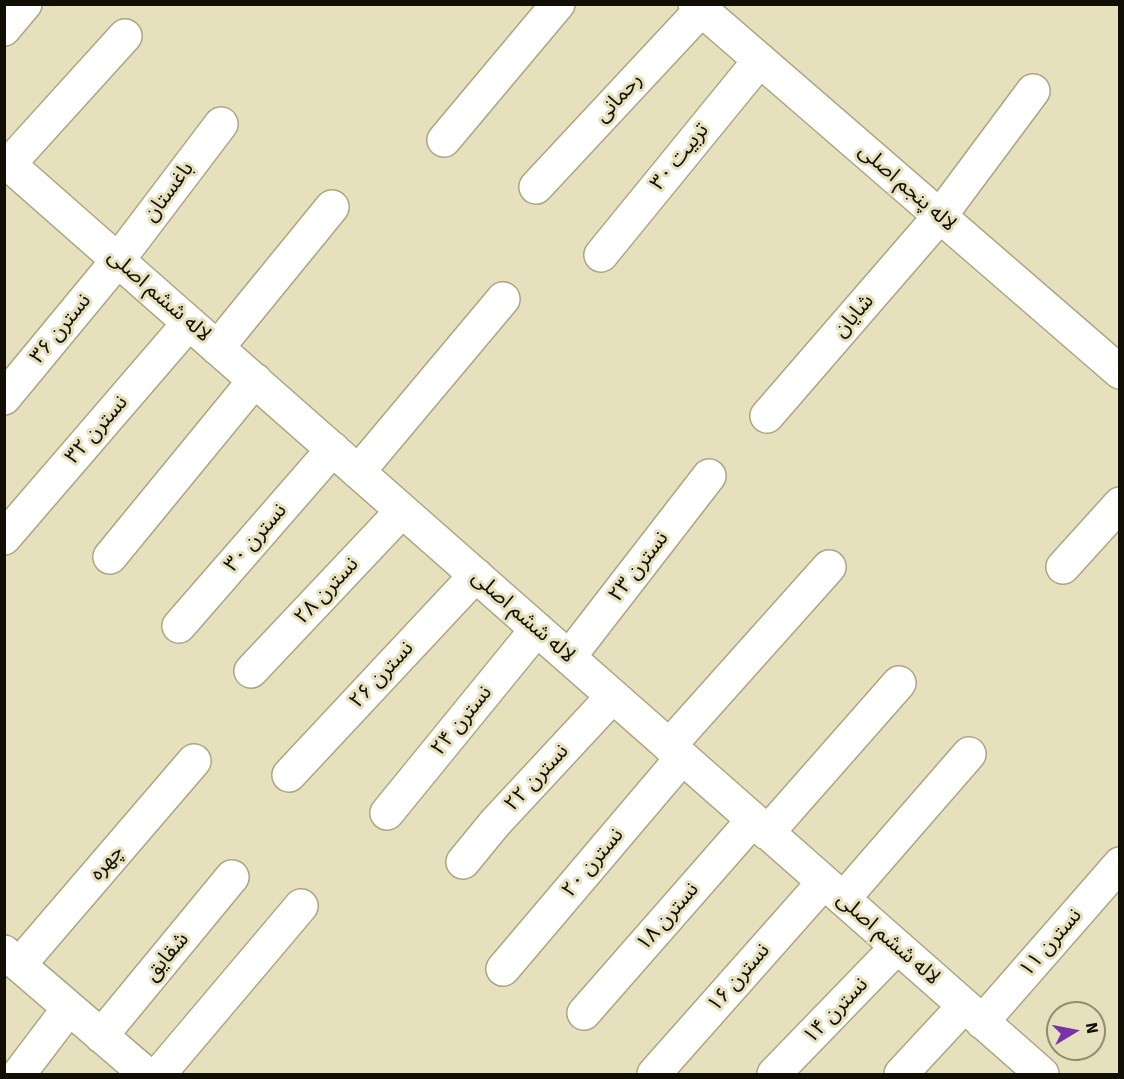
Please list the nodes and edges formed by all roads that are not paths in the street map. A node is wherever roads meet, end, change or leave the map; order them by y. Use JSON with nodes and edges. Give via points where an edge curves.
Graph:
{"nodes":[{"id":1,"x":25,"y":4,"type":"edge"},
{"id":2,"x":558,"y":4,"type":"edge"},
{"id":3,"x":698,"y":7,"type":"edge"},
{"id":4,"x":4,"y":29,"type":"edge"},
{"id":5,"x":125,"y":36,"type":"dead end"},
{"id":6,"x":760,"y":60,"type":"junction"},
{"id":7,"x":1033,"y":91,"type":"dead end"},
{"id":8,"x":221,"y":124,"type":"dead end"},
{"id":9,"x":444,"y":140,"type":"dead end"},
{"id":10,"x":7,"y":162,"type":"edge"},
{"id":11,"x":536,"y":187,"type":"dead end"},
{"id":12,"x":332,"y":207,"type":"dead end"},
{"id":13,"x":940,"y":216,"type":"junction"},
{"id":14,"x":601,"y":255,"type":"dead end"},
{"id":15,"x":118,"y":260,"type":"junction"},
{"id":16,"x":503,"y":299,"type":"dead end"},
{"id":17,"x":189,"y":323,"type":"junction"},
{"id":18,"x":217,"y":348,"type":"junction"},
{"id":19,"x":1119,"y":372,"type":"edge"},
{"id":20,"x":255,"y":380,"type":"junction"},
{"id":21,"x":4,"y":398,"type":"edge"},
{"id":22,"x":767,"y":416,"type":"dead end"},
{"id":23,"x":333,"y":450,"type":"junction"},
{"id":24,"x":358,"y":472,"type":"junction"},
{"id":25,"x":709,"y":476,"type":"dead end"},
{"id":26,"x":1119,"y":504,"type":"edge"},
{"id":27,"x":402,"y":511,"type":"junction"},
{"id":28,"x":4,"y":537,"type":"edge"},
{"id":29,"x":110,"y":557,"type":"dead end"},
{"id":30,"x":828,"y":567,"type":"dead end"},
{"id":31,"x":1063,"y":567,"type":"dead end"},
{"id":32,"x":476,"y":575,"type":"junction"},
{"id":33,"x":179,"y":626,"type":"dead end"},
{"id":34,"x":537,"y":629,"type":"junction"},
{"id":35,"x":569,"y":657,"type":"junction"},
{"id":36,"x":251,"y":671,"type":"dead end"},
{"id":37,"x":899,"y":683,"type":"dead end"},
{"id":38,"x":613,"y":696,"type":"junction"},
{"id":39,"x":675,"y":752,"type":"junction"},
{"id":40,"x":969,"y":754,"type":"dead end"},
{"id":41,"x":194,"y":761,"type":"dead end"},
{"id":42,"x":289,"y":775,"type":"dead end"},
{"id":43,"x":387,"y":813,"type":"dead end"},
{"id":44,"x":760,"y":826,"type":"junction"},
{"id":45,"x":463,"y":862,"type":"dead end"},
{"id":46,"x":1119,"y":864,"type":"edge"},
{"id":47,"x":232,"y":878,"type":"dead end"},
{"id":48,"x":833,"y":890,"type":"junction"},
{"id":49,"x":301,"y":906,"type":"dead end"},
{"id":50,"x":897,"y":947,"type":"junction"},
{"id":51,"x":12,"y":959,"type":"edge"},
{"id":52,"x":503,"y":969,"type":"dead end"},
{"id":53,"x":69,"y":1008,"type":"junction"},
{"id":54,"x":584,"y":1013,"type":"dead end"},
{"id":55,"x":973,"y":1014,"type":"junction"},
{"id":56,"x":101,"y":1036,"type":"junction"},
{"id":57,"x":1029,"y":1070,"type":"edge"},
{"id":58,"x":19,"y":1074,"type":"edge"},
{"id":59,"x":146,"y":1074,"type":"edge"},
{"id":60,"x":159,"y":1074,"type":"edge"},
{"id":61,"x":654,"y":1074,"type":"edge"},
{"id":62,"x":774,"y":1074,"type":"edge"},
{"id":63,"x":901,"y":1074,"type":"edge"}],
"edges":[{"from":1,"to":4,"type":"street"},
{"from":2,"to":9,"type":"street"},
{"from":3,"to":6,"type":"street","name":"لاله پنجم اصلی"},
{"from":3,"to":11,"type":"street","name":"رحمانی"},
{"from":5,"to":10,"type":"street"},
{"from":6,"to":13,"type":"street","name":"لاله پنجم اصلی"},
{"from":6,"to":14,"type":"street","name":"تربیت ۳۰"},
{"from":7,"to":13,"type":"street","name":"شایان"},
{"from":8,"to":15,"type":"street","name":"باغستان"},
{"from":10,"to":15,"type":"street","name":"لاله ششم اصلی"},
{"from":12,"to":18,"type":"street"},
{"from":13,"to":19,"type":"street","name":"لاله پنجم اصلی"},
{"from":13,"to":22,"type":"street","name":"شایان"},
{"from":15,"to":17,"type":"street","name":"لاله ششم اصلی"},
{"from":15,"to":21,"type":"street","name":"نسترن ۳۶"},
{"from":16,"to":24,"type":"street"},
{"from":17,"to":18,"type":"street","name":"لاله ششم اصلی"},
{"from":17,"to":28,"type":"street","name":"نسترن ۳۲"},
{"from":18,"to":20,"type":"street","name":"لاله ششم اصلی"},
{"from":20,"to":23,"type":"street","name":"لاله ششم اصلی"},
{"from":20,"to":29,"type":"street"},
{"from":23,"to":24,"type":"street","name":"لاله ششم اصلی"},
{"from":23,"to":33,"type":"street","name":"نسترن ۳۰"},
{"from":24,"to":27,"type":"street","name":"لاله ششم اصلی"},
{"from":25,"to":35,"type":"street","name":"نسترن ۲۳"},
{"from":26,"to":31,"type":"street"},
{"from":27,"to":32,"type":"street","name":"لاله ششم اصلی"},
{"from":27,"to":36,"type":"street","name":"نسترن ۲۸"},
{"from":30,"to":39,"type":"street","name":"نسترن ۲۰"},
{"from":32,"to":34,"type":"street","name":"لاله ششم اصلی"},
{"from":32,"to":42,"type":"street","name":"نسترن ۲۶"},
{"from":34,"to":35,"type":"street","name":"لاله ششم اصلی"},
{"from":34,"to":43,"type":"street","name":"نسترن ۲۴"},
{"from":35,"to":38,"type":"street","name":"لاله ششم اصلی"},
{"from":37,"to":44,"type":"street","name":"نسترن ۱۸"},
{"from":38,"to":39,"type":"street","name":"لاله ششم اصلی"},
{"from":38,"to":45,"type":"street","name":"نسترن ۲۲"},
{"from":39,"to":44,"type":"street","name":"لاله ششم اصلی"},
{"from":39,"to":52,"type":"street","name":"نسترن ۲۰"},
{"from":40,"to":48,"type":"street","name":"نسترن ۱۶"},
{"from":41,"to":51,"type":"street","name":"چهره"},
{"from":44,"to":48,"type":"street","name":"لاله ششم اصلی"},
{"from":44,"to":54,"type":"street","name":"نسترن ۱۸"},
{"from":46,"to":55,"type":"street","name":"نسترن ۱۱"},
{"from":47,"to":56,"type":"street","name":"شقایق"},
{"from":48,"to":50,"type":"street","name":"لاله ششم اصلی"},
{"from":48,"to":61,"type":"street","name":"نسترن ۱۶"},
{"from":49,"to":60,"type":"street"},
{"from":50,"to":55,"type":"street","name":"لاله ششم اصلی"},
{"from":50,"to":62,"type":"street","name":"نسترن ۱۴"},
{"from":51,"to":53,"type":"street"},
{"from":53,"to":56,"type":"street"},
{"from":53,"to":58,"type":"street"},
{"from":55,"to":57,"type":"street","name":"لاله ششم اصلی"},
{"from":55,"to":63,"type":"street","name":"نسترن ۱۱"},
{"from":56,"to":59,"type":"street"}]}
